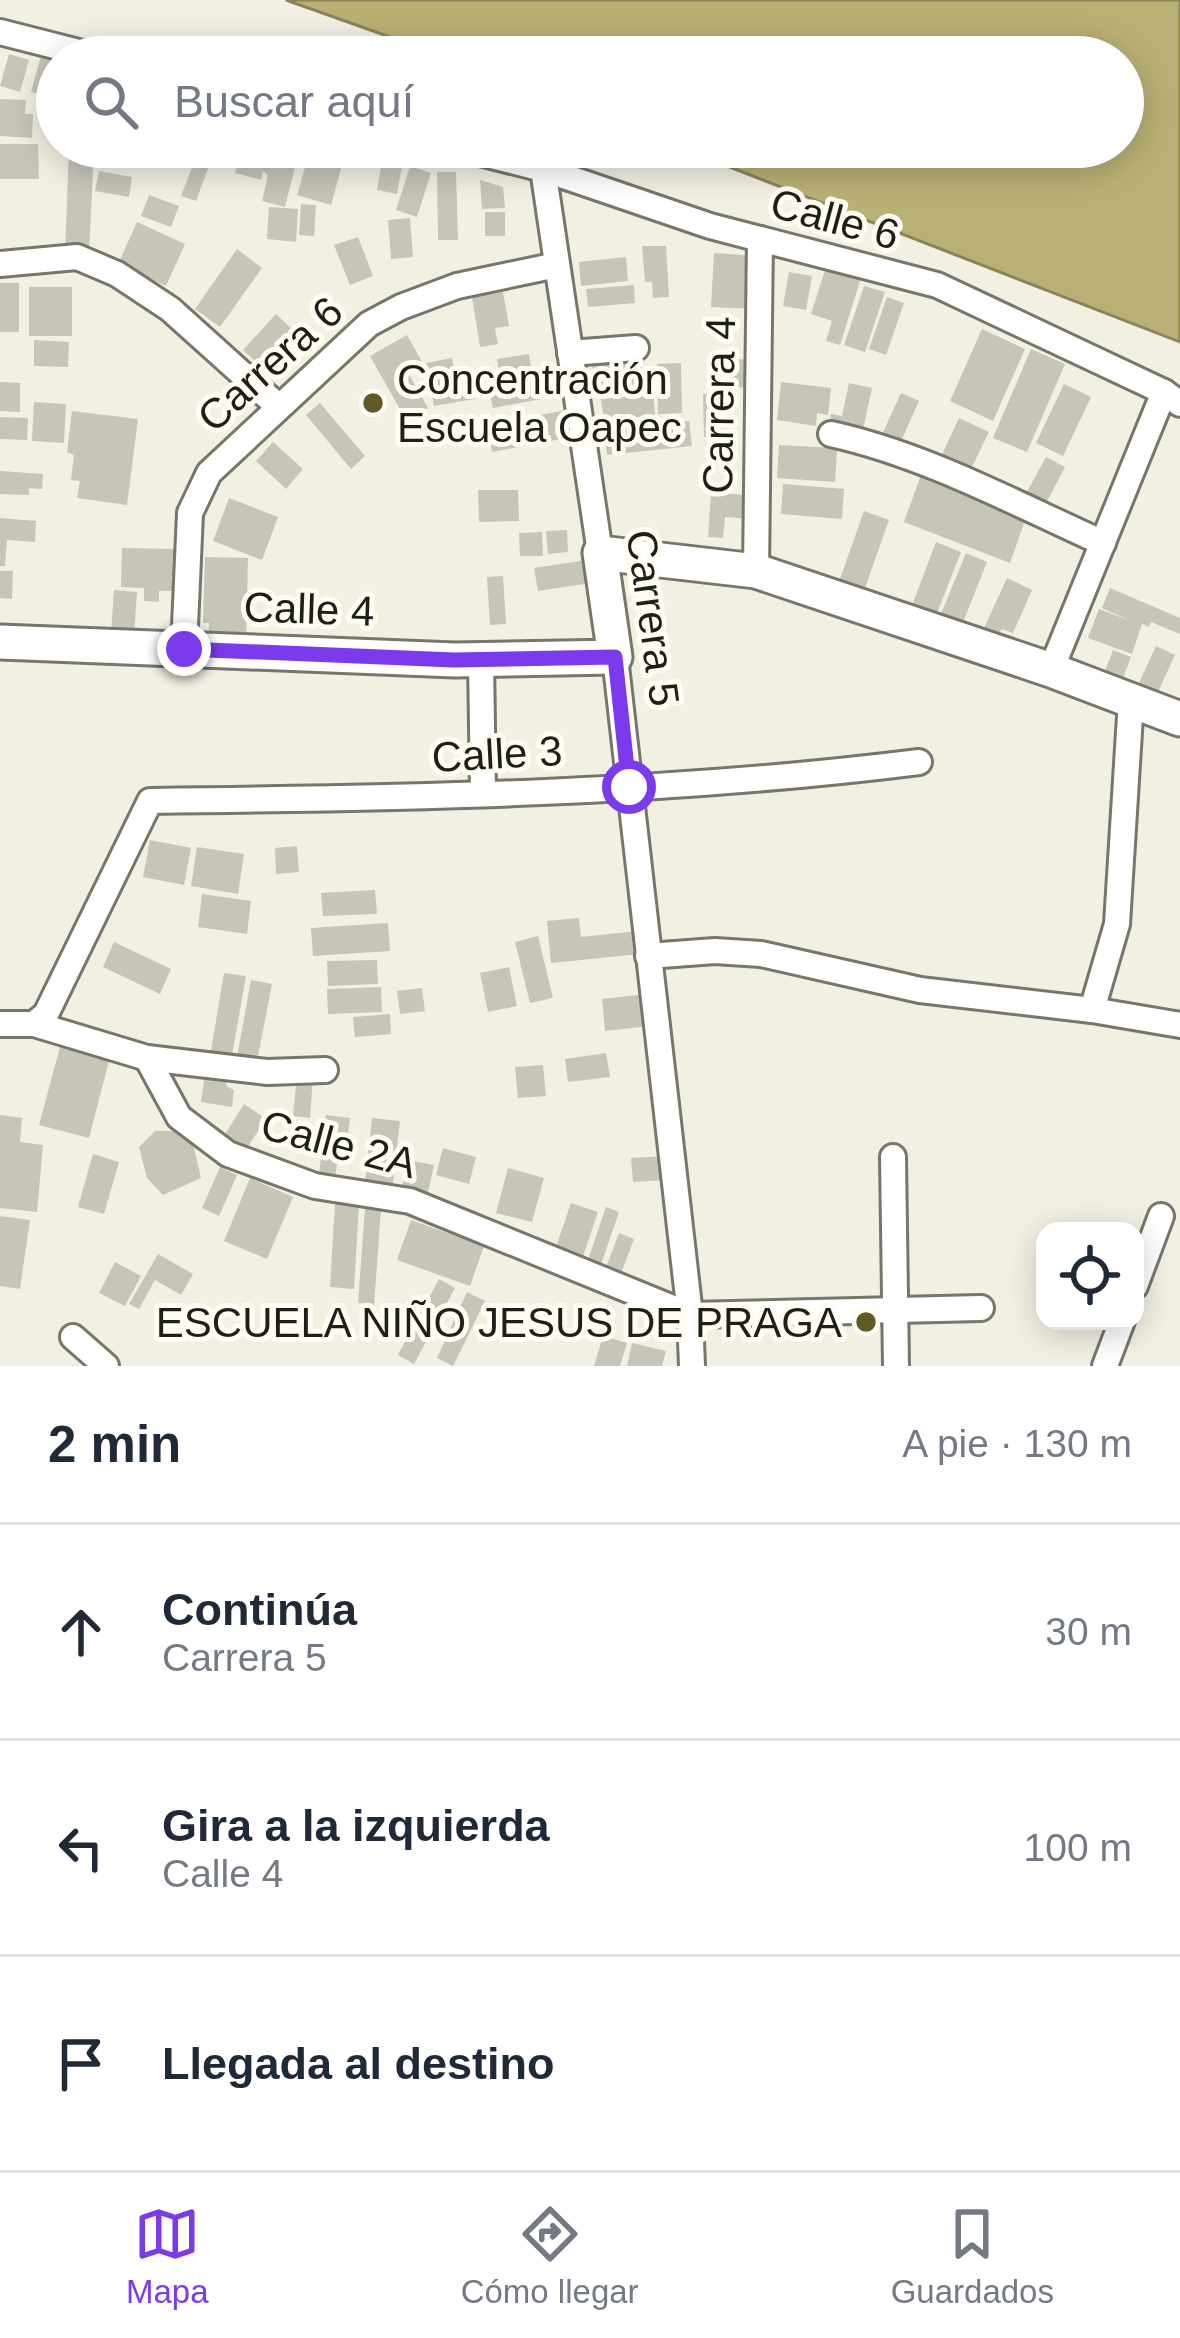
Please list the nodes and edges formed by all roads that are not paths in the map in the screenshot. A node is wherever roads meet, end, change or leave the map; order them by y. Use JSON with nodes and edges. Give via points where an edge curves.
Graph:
{"nodes":[{"id":1,"x":0,"y":32,"type":"edge"},
{"id":2,"x":36,"y":41,"type":"edge"},
{"id":3,"x":539,"y":168,"type":"edge"},
{"id":4,"x":543,"y":169,"type":"junction"},
{"id":5,"x":760,"y":239,"type":"junction"},
{"id":6,"x":0,"y":264,"type":"edge"},
{"id":7,"x":557,"y":265,"type":"junction"},
{"id":8,"x":636,"y":348,"type":"dead end"},
{"id":9,"x":570,"y":353,"type":"junction"},
{"id":10,"x":1172,"y":398,"type":"edge"},
{"id":11,"x":279,"y":407,"type":"junction"},
{"id":12,"x":831,"y":434,"type":"dead end"},
{"id":13,"x":1102,"y":543,"type":"junction"},
{"id":14,"x":600,"y":553,"type":"junction"},
{"id":15,"x":757,"y":571,"type":"junction"},
{"id":16,"x":0,"y":641,"type":"edge"},
{"id":17,"x":184,"y":649,"type":"junction"},
{"id":18,"x":615,"y":657,"type":"junction"},
{"id":19,"x":481,"y":659,"type":"junction"},
{"id":20,"x":1051,"y":670,"type":"junction"},
{"id":21,"x":1132,"y":700,"type":"junction"},
{"id":22,"x":1180,"y":718,"type":"edge"},
{"id":23,"x":919,"y":762,"type":"dead end"},
{"id":24,"x":629,"y":787,"type":"junction"},
{"id":25,"x":483,"y":794,"type":"junction"},
{"id":26,"x":647,"y":956,"type":"junction"},
{"id":27,"x":1092,"y":1010,"type":"junction"},
{"id":28,"x":0,"y":1024,"type":"edge"},
{"id":29,"x":34,"y":1024,"type":"junction"},
{"id":30,"x":1180,"y":1025,"type":"edge"},
{"id":31,"x":147,"y":1058,"type":"junction"},
{"id":32,"x":325,"y":1070,"type":"dead end"},
{"id":33,"x":893,"y":1157,"type":"dead end"},
{"id":34,"x":1161,"y":1216,"type":"dead end"},
{"id":35,"x":1144,"y":1262,"type":"edge"},
{"id":36,"x":980,"y":1308,"type":"dead end"},
{"id":37,"x":897,"y":1310,"type":"junction"},
{"id":38,"x":690,"y":1315,"type":"junction"},
{"id":39,"x":1119,"y":1330,"type":"edge"},
{"id":40,"x":73,"y":1366,"type":"edge"},
{"id":41,"x":106,"y":1366,"type":"edge"},
{"id":42,"x":692,"y":1366,"type":"edge"},
{"id":43,"x":896,"y":1366,"type":"edge"},
{"id":44,"x":1105,"y":1366,"type":"edge"}],
"edges":[{"from":1,"to":2,"type":"street"},
{"from":3,"to":4,"type":"street","name":"Calle 6"},
{"from":4,"to":5,"type":"street","name":"Calle 6"},
{"from":4,"to":7,"type":"street","name":"Carrera 5"},
{"from":5,"to":10,"type":"street","name":"Calle 6","via":[[938,285]]},
{"from":5,"to":15,"type":"street","name":"Carrera 4"},
{"from":6,"to":11,"type":"street","via":[[77,256],[117,274],[170,309]]},
{"from":7,"to":9,"type":"street","name":"Carrera 5"},
{"from":7,"to":11,"type":"street","name":"Carrera 6","via":[[401,307],[369,324]]},
{"from":8,"to":9,"type":"street"},
{"from":9,"to":14,"type":"street","name":"Carrera 5"},
{"from":10,"to":13,"type":"street"},
{"from":11,"to":17,"type":"street","name":"Carrera 6","via":[[209,473],[190,513]]},
{"from":12,"to":13,"type":"street","via":[[908,455]]},
{"from":13,"to":20,"type":"street"},
{"from":14,"to":15,"type":"street"},
{"from":14,"to":18,"type":"street","name":"Carrera 5"},
{"from":15,"to":20,"type":"street"},
{"from":16,"to":17,"type":"street","name":"Calle 4"},
{"from":17,"to":19,"type":"street","name":"Calle 4"},
{"from":18,"to":19,"type":"street","name":"Calle 4"},
{"from":18,"to":24,"type":"street","name":"Carrera 5"},
{"from":19,"to":25,"type":"street"},
{"from":20,"to":21,"type":"street"},
{"from":21,"to":22,"type":"street"},
{"from":21,"to":27,"type":"street","via":[[1118,924]]},
{"from":23,"to":24,"type":"street","name":"Calle 3"},
{"from":24,"to":25,"type":"street","name":"Calle 3"},
{"from":24,"to":26,"type":"street","name":"Carrera 5"},
{"from":25,"to":29,"type":"street","name":"Calle 3","via":[[150,801],[46,1014]]},
{"from":26,"to":27,"type":"street","via":[[760,954],[920,990]]},
{"from":26,"to":38,"type":"street","name":"Carrera 5"},
{"from":27,"to":30,"type":"street"},
{"from":28,"to":29,"type":"street"},
{"from":29,"to":31,"type":"street"},
{"from":31,"to":32,"type":"street"},
{"from":31,"to":38,"type":"street","name":"Calle 2A","via":[[179,1117],[228,1154],[315,1186],[410,1201]]},
{"from":33,"to":37,"type":"street"},
{"from":34,"to":35,"type":"street"},
{"from":36,"to":37,"type":"street"},
{"from":37,"to":38,"type":"street"},
{"from":37,"to":43,"type":"street"},
{"from":38,"to":42,"type":"street","name":"Carrera 5"},
{"from":39,"to":44,"type":"street"},
{"from":40,"to":41,"type":"street","via":[[73,1336]]}]}
